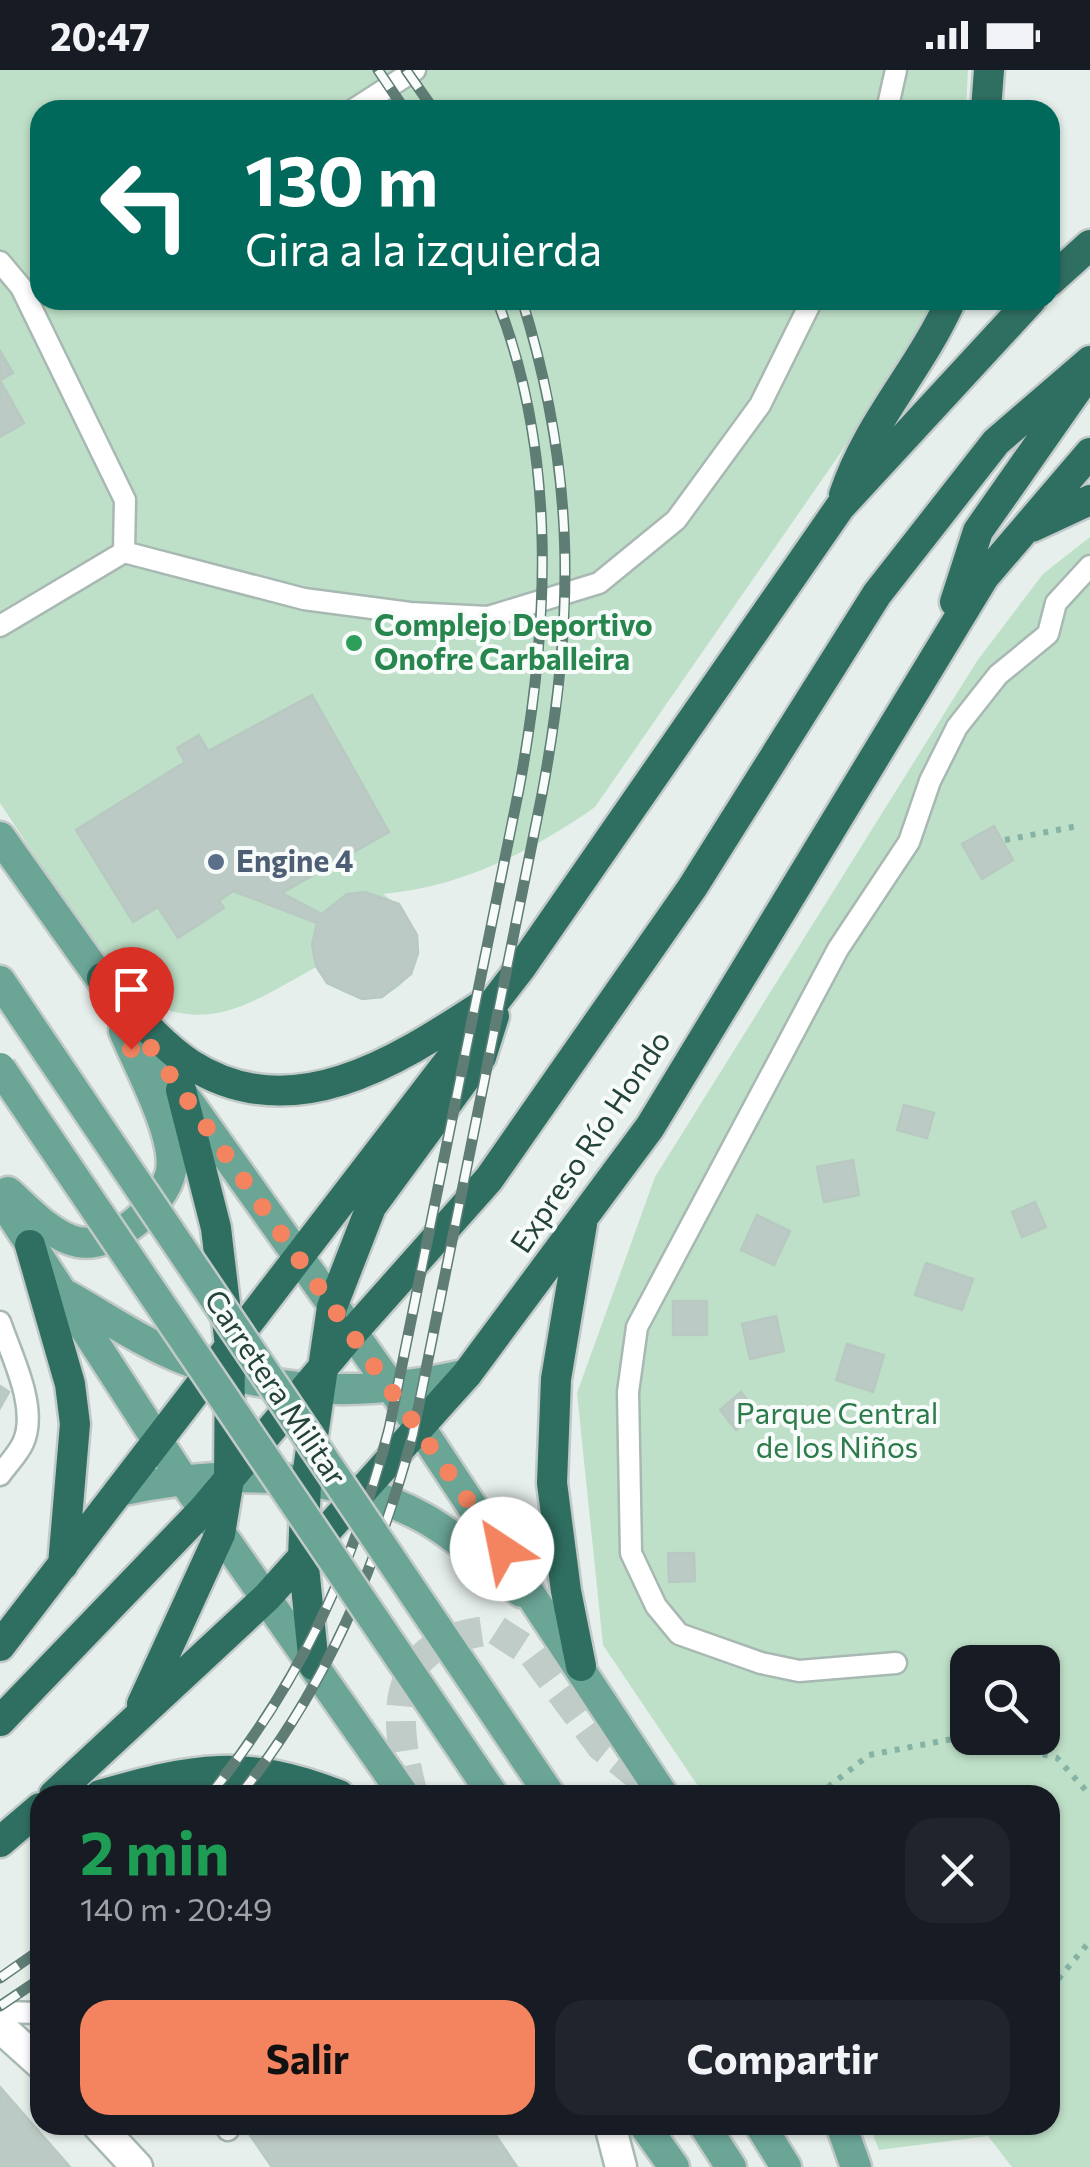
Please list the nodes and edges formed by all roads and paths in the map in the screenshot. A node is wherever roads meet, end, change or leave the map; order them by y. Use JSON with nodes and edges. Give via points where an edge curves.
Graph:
{"nodes":[{"id":1,"x":416,"y":70,"type":"edge"},
{"id":2,"x":896,"y":70,"type":"edge"},
{"id":3,"x":989,"y":70,"type":"edge"},
{"id":4,"x":368,"y":100,"type":"edge"},
{"id":5,"x":890,"y":100,"type":"edge"},
{"id":6,"x":987,"y":100,"type":"edge"},
{"id":7,"x":1090,"y":245,"type":"edge"},
{"id":8,"x":0,"y":262,"type":"edge"},
{"id":9,"x":1060,"y":272,"type":"edge"},
{"id":10,"x":30,"y":283,"type":"edge"},
{"id":11,"x":42,"y":310,"type":"edge"},
{"id":12,"x":807,"y":310,"type":"edge"},
{"id":13,"x":946,"y":310,"type":"edge"},
{"id":14,"x":1022,"y":310,"type":"edge"},
{"id":15,"x":1090,"y":362,"type":"edge"},
{"id":16,"x":1090,"y":371,"type":"edge"},
{"id":17,"x":1090,"y":453,"type":"edge"},
{"id":18,"x":1090,"y":500,"type":"edge"},
{"id":19,"x":840,"y":507,"type":"junction"},
{"id":20,"x":1020,"y":532,"type":"junction"},
{"id":21,"x":124,"y":552,"type":"junction"},
{"id":22,"x":1090,"y":566,"type":"edge"},
{"id":23,"x":0,"y":626,"type":"edge"},
{"id":24,"x":938,"y":652,"type":"junction"},
{"id":25,"x":1078,"y":826,"type":"dead end"},
{"id":26,"x":0,"y":836,"type":"edge"},
{"id":27,"x":1005,"y":840,"type":"dead end"},
{"id":28,"x":102,"y":978,"type":"junction"},
{"id":29,"x":0,"y":981,"type":"edge"},
{"id":30,"x":500,"y":994,"type":"junction"},
{"id":31,"x":0,"y":1068,"type":"edge"},
{"id":32,"x":181,"y":1090,"type":"junction"},
{"id":33,"x":0,"y":1185,"type":"edge"},
{"id":34,"x":0,"y":1197,"type":"edge"},
{"id":35,"x":582,"y":1223,"type":"junction"},
{"id":36,"x":30,"y":1245,"type":"junction"},
{"id":37,"x":300,"y":1260,"type":"junction"},
{"id":38,"x":60,"y":1291,"type":"junction"},
{"id":39,"x":332,"y":1307,"type":"junction"},
{"id":40,"x":0,"y":1322,"type":"edge"},
{"id":41,"x":352,"y":1332,"type":"junction"},
{"id":42,"x":224,"y":1364,"type":"junction"},
{"id":43,"x":466,"y":1374,"type":"junction"},
{"id":44,"x":314,"y":1383,"type":"junction"},
{"id":45,"x":393,"y":1389,"type":"junction"},
{"id":46,"x":422,"y":1429,"type":"junction"},
{"id":47,"x":157,"y":1440,"type":"junction"},
{"id":48,"x":0,"y":1475,"type":"edge"},
{"id":49,"x":181,"y":1478,"type":"junction"},
{"id":50,"x":229,"y":1479,"type":"junction"},
{"id":51,"x":306,"y":1484,"type":"junction"},
{"id":52,"x":118,"y":1491,"type":"junction"},
{"id":53,"x":364,"y":1492,"type":"junction"},
{"id":54,"x":212,"y":1522,"type":"junction"},
{"id":55,"x":303,"y":1556,"type":"junction"},
{"id":56,"x":63,"y":1568,"type":"junction"},
{"id":57,"x":267,"y":1597,"type":"junction"},
{"id":58,"x":543,"y":1609,"type":"junction"},
{"id":59,"x":0,"y":1646,"type":"edge"},
{"id":60,"x":896,"y":1662,"type":"dead end"},
{"id":61,"x":314,"y":1665,"type":"junction"},
{"id":62,"x":581,"y":1666,"type":"junction"},
{"id":63,"x":136,"y":1719,"type":"junction"},
{"id":64,"x":0,"y":1721,"type":"edge"},
{"id":65,"x":950,"y":1739,"type":"edge"},
{"id":66,"x":1045,"y":1755,"type":"edge"},
{"id":67,"x":66,"y":1785,"type":"edge"},
{"id":68,"x":142,"y":1785,"type":"edge"},
{"id":69,"x":306,"y":1785,"type":"edge"},
{"id":70,"x":397,"y":1785,"type":"edge"},
{"id":71,"x":486,"y":1785,"type":"edge"},
{"id":72,"x":543,"y":1785,"type":"edge"},
{"id":73,"x":656,"y":1785,"type":"edge"},
{"id":74,"x":831,"y":1785,"type":"edge"},
{"id":75,"x":1090,"y":1794,"type":"edge"},
{"id":76,"x":30,"y":1817,"type":"edge"},
{"id":77,"x":0,"y":1842,"type":"edge"},
{"id":78,"x":1090,"y":1940,"type":"edge"},
{"id":79,"x":1060,"y":1977,"type":"edge"},
{"id":80,"x":0,"y":2012,"type":"edge"},
{"id":81,"x":30,"y":2014,"type":"edge"},
{"id":82,"x":0,"y":2026,"type":"edge"},
{"id":83,"x":30,"y":2054,"type":"edge"},
{"id":84,"x":113,"y":2135,"type":"edge"},
{"id":85,"x":613,"y":2135,"type":"edge"},
{"id":86,"x":651,"y":2135,"type":"edge"},
{"id":87,"x":710,"y":2135,"type":"edge"},
{"id":88,"x":766,"y":2135,"type":"edge"},
{"id":89,"x":845,"y":2135,"type":"edge"},
{"id":90,"x":137,"y":2167,"type":"edge"},
{"id":91,"x":621,"y":2167,"type":"edge"},
{"id":92,"x":674,"y":2167,"type":"edge"},
{"id":93,"x":731,"y":2167,"type":"edge"},
{"id":94,"x":786,"y":2167,"type":"edge"},
{"id":95,"x":856,"y":2167,"type":"edge"}],
"edges":[{"from":1,"to":4,"type":"lane"},
{"from":2,"to":5,"type":"lane"},
{"from":3,"to":6,"type":"highway"},
{"from":7,"to":9,"type":"highway"},
{"from":8,"to":10,"type":"lane"},
{"from":11,"to":21,"type":"lane","via":[[126,500]]},
{"from":12,"to":21,"type":"lane","via":[[760,405],[676,520],[599,583],[488,617],[410,613],[304,599]]},
{"from":13,"to":19,"type":"highway","via":[[858,451]]},
{"from":14,"to":19,"type":"highway"},
{"from":15,"to":41,"type":"highway","via":[[996,442],[878,594],[692,888],[510,1150]]},
{"from":16,"to":24,"type":"highway","via":[[978,531]]},
{"from":17,"to":20,"type":"highway","name":"Expreso Río Hondo"},
{"from":18,"to":20,"type":"highway"},
{"from":19,"to":30,"type":"highway"},
{"from":20,"to":24,"type":"highway","name":"Expreso Río Hondo"},
{"from":21,"to":23,"type":"lane"},
{"from":22,"to":60,"type":"lane","via":[[1056,603],[1048,634],[998,675],[957,727],[909,842],[838,949],[637,1327],[628,1392],[632,1553],[656,1606],[679,1634],[799,1672]]},
{"from":24,"to":35,"type":"highway","name":"Expreso Río Hondo","via":[[650,1127]]},
{"from":25,"to":27,"type":"path"},
{"from":26,"to":28,"type":"main road"},
{"from":28,"to":30,"type":"highway","via":[[191,1064],[268,1089],[336,1085],[364,1075]]},
{"from":28,"to":32,"type":"main road"},
{"from":28,"to":33,"type":"main road","via":[[169,1147],[171,1170],[162,1192],[120,1230],[78,1242]]},
{"from":29,"to":72,"type":"main road","name":"Carretera Militar","bridge":true},
{"from":30,"to":37,"type":"highway"},
{"from":30,"to":39,"type":"highway","via":[[481,1057],[371,1207]]},
{"from":31,"to":71,"type":"main road","name":"Carretera Militar","bridge":true},
{"from":32,"to":37,"type":"main road"},
{"from":32,"to":42,"type":"highway","via":[[216,1228]]},
{"from":34,"to":36,"type":"main road"},
{"from":35,"to":43,"type":"highway","name":"Expreso Río Hondo"},
{"from":35,"to":62,"type":"highway","via":[[556,1379],[552,1483]]},
{"from":36,"to":38,"type":"main road"},
{"from":36,"to":56,"type":"highway","via":[[76,1424]]},
{"from":37,"to":39,"type":"main road"},
{"from":37,"to":42,"type":"highway"},
{"from":38,"to":42,"type":"main road","via":[[177,1357]]},
{"from":38,"to":47,"type":"main road"},
{"from":39,"to":41,"type":"main road"},
{"from":39,"to":44,"type":"highway"},
{"from":40,"to":48,"type":"lane","via":[[27,1418],[24,1442]]},
{"from":41,"to":44,"type":"highway"},
{"from":41,"to":45,"type":"main road"},
{"from":42,"to":44,"type":"main road"},
{"from":42,"to":47,"type":"highway"},
{"from":42,"to":50,"type":"highway"},
{"from":43,"to":45,"type":"main road"},
{"from":43,"to":46,"type":"highway","name":"Expreso Río Hondo"},
{"from":44,"to":45,"type":"main road"},
{"from":44,"to":50,"type":"highway"},
{"from":44,"to":51,"type":"highway"},
{"from":45,"to":46,"type":"main road"},
{"from":46,"to":53,"type":"highway","name":"Expreso Río Hondo"},
{"from":46,"to":58,"type":"main road"},
{"from":47,"to":49,"type":"main road"},
{"from":47,"to":52,"type":"highway"},
{"from":49,"to":50,"type":"main road"},
{"from":49,"to":52,"type":"main road"},
{"from":49,"to":54,"type":"main road"},
{"from":50,"to":51,"type":"main road"},
{"from":50,"to":54,"type":"highway"},
{"from":51,"to":53,"type":"main road"},
{"from":51,"to":55,"type":"highway"},
{"from":52,"to":56,"type":"highway"},
{"from":53,"to":55,"type":"highway","name":"Expreso Río Hondo"},
{"from":53,"to":58,"type":"main road","via":[[426,1518]]},
{"from":54,"to":57,"type":"main road"},
{"from":54,"to":63,"type":"highway"},
{"from":54,"to":64,"type":"highway"},
{"from":55,"to":57,"type":"highway","name":"Expreso Río Hondo"},
{"from":55,"to":61,"type":"highway"},
{"from":56,"to":59,"type":"highway"},
{"from":57,"to":61,"type":"main road"},
{"from":57,"to":63,"type":"highway","name":"Expreso Río Hondo"},
{"from":58,"to":62,"type":"main road"},
{"from":61,"to":70,"type":"main road"},
{"from":62,"to":73,"type":"main road"},
{"from":63,"to":67,"type":"highway","name":"Expreso Río Hondo"},
{"from":65,"to":74,"type":"path","via":[[869,1755]]},
{"from":66,"to":75,"type":"path","via":[[1057,1758]]},
{"from":68,"to":69,"type":"highway","via":[[210,1769],[257,1770]]},
{"from":76,"to":77,"type":"highway","name":"Expreso Río Hondo"},
{"from":78,"to":79,"type":"path"},
{"from":80,"to":81,"type":"lane"},
{"from":82,"to":83,"type":"street"},
{"from":84,"to":90,"type":"street"},
{"from":85,"to":91,"type":"street"},
{"from":86,"to":92,"type":"main road"},
{"from":87,"to":93,"type":"main road"},
{"from":88,"to":94,"type":"main road"},
{"from":89,"to":95,"type":"main road"}]}
